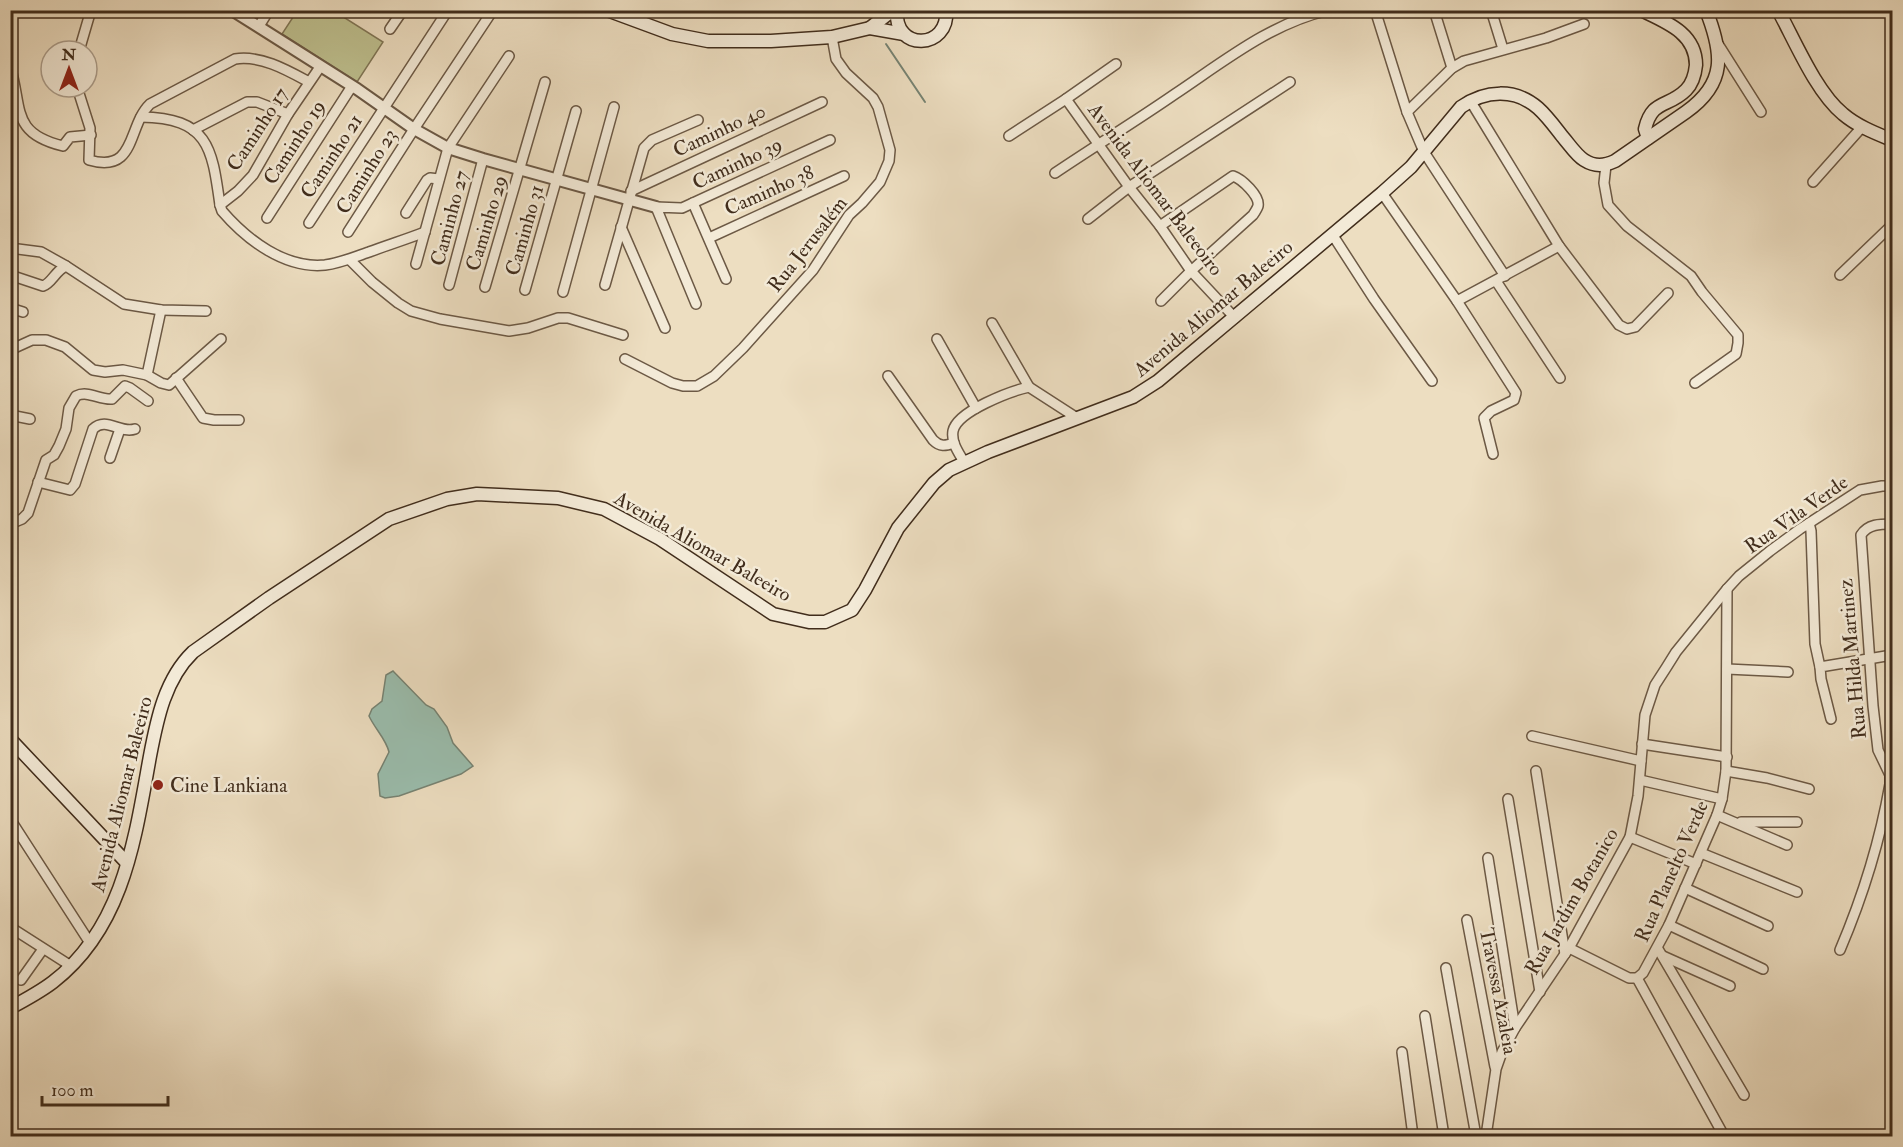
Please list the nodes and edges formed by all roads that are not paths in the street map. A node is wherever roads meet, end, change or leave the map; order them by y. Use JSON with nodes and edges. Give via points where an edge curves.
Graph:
{"nodes":[{"id":1,"x":91,"y":10,"type":"edge"},
{"id":2,"x":232,"y":10,"type":"edge"},
{"id":3,"x":269,"y":10,"type":"edge"},
{"id":4,"x":403,"y":10,"type":"edge"},
{"id":5,"x":448,"y":10,"type":"edge"},
{"id":6,"x":493,"y":10,"type":"edge"},
{"id":7,"x":607,"y":10,"type":"edge"},
{"id":8,"x":1329,"y":10,"type":"edge"},
{"id":9,"x":1434,"y":10,"type":"edge"},
{"id":10,"x":1491,"y":10,"type":"edge"},
{"id":11,"x":1641,"y":10,"type":"edge"},
{"id":12,"x":1706,"y":10,"type":"edge"},
{"id":13,"x":1778,"y":10,"type":"edge"},
{"id":14,"x":897,"y":11,"type":"edge"},
{"id":15,"x":946,"y":11,"type":"edge"},
{"id":16,"x":1376,"y":13,"type":"edge"},
{"id":17,"x":1584,"y":24,"type":"dead end"},
{"id":18,"x":259,"y":26,"type":"junction"},
{"id":19,"x":870,"y":28,"type":"junction"},
{"id":20,"x":390,"y":29,"type":"dead end"},
{"id":21,"x":904,"y":34,"type":"junction"},
{"id":22,"x":832,"y":37,"type":"junction"},
{"id":23,"x":83,"y":39,"type":"edge"},
{"id":24,"x":1718,"y":44,"type":"junction"},
{"id":25,"x":1503,"y":50,"type":"junction"},
{"id":26,"x":509,"y":56,"type":"dead end"},
{"id":27,"x":1116,"y":64,"type":"dead end"},
{"id":28,"x":10,"y":66,"type":"edge"},
{"id":29,"x":320,"y":67,"type":"junction"},
{"id":30,"x":1452,"y":68,"type":"junction"},
{"id":31,"x":309,"y":82,"type":"junction"},
{"id":32,"x":545,"y":82,"type":"dead end"},
{"id":33,"x":1290,"y":82,"type":"dead end"},
{"id":34,"x":352,"y":86,"type":"junction"},
{"id":35,"x":81,"y":99,"type":"edge"},
{"id":36,"x":1066,"y":99,"type":"junction"},
{"id":37,"x":822,"y":102,"type":"dead end"},
{"id":38,"x":1471,"y":102,"type":"junction"},
{"id":39,"x":384,"y":107,"type":"junction"},
{"id":40,"x":614,"y":107,"type":"dead end"},
{"id":41,"x":576,"y":111,"type":"dead end"},
{"id":42,"x":1407,"y":112,"type":"junction"},
{"id":43,"x":1761,"y":112,"type":"dead end"},
{"id":44,"x":288,"y":114,"type":"junction"},
{"id":45,"x":141,"y":117,"type":"junction"},
{"id":46,"x":698,"y":120,"type":"dead end"},
{"id":47,"x":1862,"y":127,"type":"junction"},
{"id":48,"x":414,"y":129,"type":"junction"},
{"id":49,"x":193,"y":130,"type":"junction"},
{"id":50,"x":1646,"y":134,"type":"junction"},
{"id":51,"x":91,"y":135,"type":"junction"},
{"id":52,"x":1009,"y":136,"type":"dead end"},
{"id":53,"x":830,"y":140,"type":"dead end"},
{"id":54,"x":1893,"y":140,"type":"edge"},
{"id":55,"x":1097,"y":145,"type":"junction"},
{"id":56,"x":448,"y":148,"type":"junction"},
{"id":57,"x":1424,"y":152,"type":"junction"},
{"id":58,"x":483,"y":159,"type":"junction"},
{"id":59,"x":1606,"y":165,"type":"junction"},
{"id":60,"x":520,"y":169,"type":"junction"},
{"id":61,"x":1056,"y":173,"type":"dead end"},
{"id":62,"x":844,"y":176,"type":"dead end"},
{"id":63,"x":439,"y":179,"type":"junction"},
{"id":64,"x":557,"y":179,"type":"junction"},
{"id":65,"x":1813,"y":182,"type":"dead end"},
{"id":66,"x":1129,"y":187,"type":"junction"},
{"id":67,"x":591,"y":189,"type":"junction"},
{"id":68,"x":1382,"y":193,"type":"junction"},
{"id":69,"x":630,"y":195,"type":"junction"},
{"id":70,"x":693,"y":203,"type":"junction"},
{"id":71,"x":220,"y":206,"type":"junction"},
{"id":72,"x":656,"y":207,"type":"junction"},
{"id":73,"x":406,"y":213,"type":"dead end"},
{"id":74,"x":267,"y":218,"type":"dead end"},
{"id":75,"x":1088,"y":219,"type":"dead end"},
{"id":76,"x":309,"y":223,"type":"dead end"},
{"id":77,"x":1893,"y":225,"type":"edge"},
{"id":78,"x":1160,"y":226,"type":"junction"},
{"id":79,"x":621,"y":227,"type":"junction"},
{"id":80,"x":348,"y":232,"type":"dead end"},
{"id":81,"x":425,"y":232,"type":"junction"},
{"id":82,"x":1332,"y":234,"type":"junction"},
{"id":83,"x":709,"y":238,"type":"junction"},
{"id":84,"x":1559,"y":246,"type":"junction"},
{"id":85,"x":10,"y":248,"type":"edge"},
{"id":86,"x":350,"y":260,"type":"junction"},
{"id":87,"x":416,"y":264,"type":"dead end"},
{"id":88,"x":66,"y":266,"type":"junction"},
{"id":89,"x":1191,"y":271,"type":"junction"},
{"id":90,"x":10,"y":275,"type":"edge"},
{"id":91,"x":1840,"y":275,"type":"dead end"},
{"id":92,"x":1505,"y":276,"type":"junction"},
{"id":93,"x":726,"y":279,"type":"dead end"},
{"id":94,"x":1496,"y":281,"type":"junction"},
{"id":95,"x":448,"y":285,"type":"dead end"},
{"id":96,"x":605,"y":285,"type":"dead end"},
{"id":97,"x":485,"y":287,"type":"dead end"},
{"id":98,"x":525,"y":290,"type":"dead end"},
{"id":99,"x":563,"y":292,"type":"dead end"},
{"id":100,"x":1668,"y":293,"type":"dead end"},
{"id":101,"x":1161,"y":301,"type":"dead end"},
{"id":102,"x":1457,"y":301,"type":"junction"},
{"id":103,"x":696,"y":304,"type":"dead end"},
{"id":104,"x":10,"y":308,"type":"edge"},
{"id":105,"x":161,"y":310,"type":"junction"},
{"id":106,"x":206,"y":311,"type":"dead end"},
{"id":107,"x":23,"y":312,"type":"dead end"},
{"id":108,"x":1235,"y":318,"type":"junction"},
{"id":109,"x":992,"y":323,"type":"dead end"},
{"id":110,"x":665,"y":328,"type":"dead end"},
{"id":111,"x":623,"y":335,"type":"dead end"},
{"id":112,"x":221,"y":339,"type":"dead end"},
{"id":113,"x":937,"y":339,"type":"dead end"},
{"id":114,"x":10,"y":350,"type":"edge"},
{"id":115,"x":625,"y":358,"type":"dead end"},
{"id":116,"x":147,"y":375,"type":"junction"},
{"id":117,"x":888,"y":376,"type":"dead end"},
{"id":118,"x":176,"y":378,"type":"junction"},
{"id":119,"x":1560,"y":378,"type":"dead end"},
{"id":120,"x":1432,"y":381,"type":"dead end"},
{"id":121,"x":1695,"y":382,"type":"dead end"},
{"id":122,"x":1029,"y":387,"type":"junction"},
{"id":123,"x":148,"y":402,"type":"dead end"},
{"id":124,"x":976,"y":408,"type":"junction"},
{"id":125,"x":10,"y":415,"type":"edge"},
{"id":126,"x":1077,"y":418,"type":"junction"},
{"id":127,"x":30,"y":420,"type":"dead end"},
{"id":128,"x":239,"y":420,"type":"dead end"},
{"id":129,"x":120,"y":429,"type":"junction"},
{"id":130,"x":135,"y":429,"type":"dead end"},
{"id":131,"x":954,"y":443,"type":"junction"},
{"id":132,"x":1493,"y":453,"type":"dead end"},
{"id":133,"x":110,"y":458,"type":"dead end"},
{"id":134,"x":964,"y":462,"type":"junction"},
{"id":135,"x":38,"y":482,"type":"junction"},
{"id":136,"x":1893,"y":486,"type":"edge"},
{"id":137,"x":1809,"y":523,"type":"junction"},
{"id":138,"x":10,"y":524,"type":"edge"},
{"id":139,"x":1893,"y":524,"type":"edge"},
{"id":140,"x":1727,"y":589,"type":"junction"},
{"id":141,"x":1893,"y":655,"type":"edge"},
{"id":142,"x":1870,"y":658,"type":"junction"},
{"id":143,"x":1820,"y":667,"type":"junction"},
{"id":144,"x":1727,"y":669,"type":"junction"},
{"id":145,"x":1788,"y":672,"type":"dead end"},
{"id":146,"x":1831,"y":719,"type":"dead end"},
{"id":147,"x":1532,"y":736,"type":"dead end"},
{"id":148,"x":10,"y":740,"type":"edge"},
{"id":149,"x":1642,"y":744,"type":"junction"},
{"id":150,"x":1727,"y":758,"type":"junction"},
{"id":151,"x":1641,"y":761,"type":"junction"},
{"id":152,"x":1536,"y":771,"type":"dead end"},
{"id":153,"x":1726,"y":771,"type":"junction"},
{"id":154,"x":1640,"y":780,"type":"junction"},
{"id":155,"x":1809,"y":789,"type":"dead end"},
{"id":156,"x":1508,"y":799,"type":"dead end"},
{"id":157,"x":1722,"y":799,"type":"junction"},
{"id":158,"x":1717,"y":815,"type":"junction"},
{"id":159,"x":10,"y":819,"type":"edge"},
{"id":160,"x":1736,"y":822,"type":"junction"},
{"id":161,"x":1797,"y":822,"type":"dead end"},
{"id":162,"x":1630,"y":837,"type":"junction"},
{"id":163,"x":1787,"y":845,"type":"dead end"},
{"id":164,"x":1701,"y":853,"type":"junction"},
{"id":165,"x":1488,"y":858,"type":"dead end"},
{"id":166,"x":127,"y":863,"type":"junction"},
{"id":167,"x":1696,"y":864,"type":"junction"},
{"id":168,"x":1685,"y":888,"type":"junction"},
{"id":169,"x":1797,"y":892,"type":"dead end"},
{"id":170,"x":1467,"y":920,"type":"dead end"},
{"id":171,"x":1669,"y":925,"type":"junction"},
{"id":172,"x":1768,"y":926,"type":"dead end"},
{"id":173,"x":11,"y":929,"type":"edge"},
{"id":174,"x":90,"y":944,"type":"junction"},
{"id":175,"x":43,"y":949,"type":"junction"},
{"id":176,"x":1840,"y":950,"type":"dead end"},
{"id":177,"x":1567,"y":951,"type":"junction"},
{"id":178,"x":1660,"y":953,"type":"junction"},
{"id":179,"x":71,"y":966,"type":"junction"},
{"id":180,"x":1446,"y":968,"type":"dead end"},
{"id":181,"x":1763,"y":969,"type":"dead end"},
{"id":182,"x":1637,"y":978,"type":"junction"},
{"id":183,"x":21,"y":980,"type":"dead end"},
{"id":184,"x":1730,"y":986,"type":"dead end"},
{"id":185,"x":1540,"y":992,"type":"junction"},
{"id":186,"x":10,"y":1008,"type":"edge"},
{"id":187,"x":1425,"y":1016,"type":"dead end"},
{"id":188,"x":1515,"y":1028,"type":"junction"},
{"id":189,"x":1402,"y":1052,"type":"dead end"},
{"id":190,"x":1496,"y":1070,"type":"junction"},
{"id":191,"x":1744,"y":1095,"type":"dead end"},
{"id":192,"x":1413,"y":1137,"type":"edge"},
{"id":193,"x":1444,"y":1137,"type":"edge"},
{"id":194,"x":1476,"y":1137,"type":"edge"},
{"id":195,"x":1486,"y":1137,"type":"edge"},
{"id":196,"x":1724,"y":1137,"type":"edge"}],
"edges":[{"from":1,"to":23,"type":"street"},
{"from":2,"to":18,"type":"street"},
{"from":3,"to":18,"type":"street"},
{"from":4,"to":20,"type":"street"},
{"from":5,"to":39,"type":"street","name":"Caminho 21"},
{"from":6,"to":48,"type":"street","name":"Caminho 23"},
{"from":7,"to":22,"type":"main road","via":[[699,40]]},
{"from":8,"to":55,"type":"street","via":[[1274,30]]},
{"from":9,"to":30,"type":"street"},
{"from":10,"to":25,"type":"street"},
{"from":11,"to":50,"type":"main road","via":[[1685,36],[1696,56],[1691,84],[1674,99],[1656,107],[1650,114]]},
{"from":12,"to":24,"type":"main road"},
{"from":13,"to":47,"type":"main road","via":[[1828,99]]},
{"from":14,"to":19,"type":"main road"},
{"from":14,"to":21,"type":"main road","via":[[896,20]]},
{"from":15,"to":21,"type":"main road","via":[[944,28],[933,38],[918,41]]},
{"from":16,"to":42,"type":"street"},
{"from":17,"to":25,"type":"street"},
{"from":18,"to":29,"type":"street"},
{"from":19,"to":21,"type":"main road"},
{"from":19,"to":22,"type":"main road"},
{"from":22,"to":115,"type":"street","name":"Rua Jerusalém","via":[[836,60],[878,107],[890,150],[880,182],[849,214],[813,270],[709,380],[697,386],[683,386]]},
{"from":24,"to":43,"type":"street"},
{"from":24,"to":50,"type":"main road","via":[[1718,67],[1706,94],[1695,106]]},
{"from":25,"to":30,"type":"street"},
{"from":26,"to":56,"type":"street"},
{"from":27,"to":36,"type":"street","name":"Avenida Aliomar Baleeoiro"},
{"from":28,"to":51,"type":"street","via":[[19,111],[31,131],[45,141],[63,146],[70,137]]},
{"from":29,"to":31,"type":"street","name":"Caminho 17"},
{"from":29,"to":34,"type":"street"},
{"from":30,"to":42,"type":"street"},
{"from":31,"to":44,"type":"street","name":"Caminho 17"},
{"from":31,"to":45,"type":"street","via":[[281,67],[248,58],[235,59],[154,101]]},
{"from":32,"to":60,"type":"street","name":"Caminho 29"},
{"from":33,"to":66,"type":"street"},
{"from":34,"to":39,"type":"street"},
{"from":34,"to":74,"type":"street","name":"Caminho 19"},
{"from":35,"to":51,"type":"street"},
{"from":36,"to":52,"type":"street"},
{"from":36,"to":55,"type":"street","name":"Avenida Aliomar Baleeoiro"},
{"from":37,"to":69,"type":"street","name":"Caminho 40"},
{"from":38,"to":57,"type":"main road","name":"Avenida Aliomar Baleeiro","via":[[1461,107]]},
{"from":38,"to":59,"type":"main road","name":"Avenida Aliomar Baleeiro","via":[[1493,93],[1520,97],[1543,112],[1583,160]]},
{"from":38,"to":84,"type":"street"},
{"from":39,"to":48,"type":"street"},
{"from":39,"to":76,"type":"street","name":"Caminho 21"},
{"from":40,"to":67,"type":"street"},
{"from":41,"to":64,"type":"street","name":"Caminho 31"},
{"from":42,"to":57,"type":"street"},
{"from":44,"to":49,"type":"street","via":[[247,102]]},
{"from":44,"to":71,"type":"street","name":"Caminho 17","via":[[253,175]]},
{"from":45,"to":49,"type":"street","via":[[172,120]]},
{"from":45,"to":51,"type":"street","via":[[133,140],[120,158],[110,163],[89,160]]},
{"from":46,"to":69,"type":"street","via":[[648,143]]},
{"from":47,"to":54,"type":"main road"},
{"from":47,"to":65,"type":"street"},
{"from":48,"to":56,"type":"street"},
{"from":48,"to":80,"type":"street","name":"Caminho 23"},
{"from":49,"to":71,"type":"street","via":[[211,152]]},
{"from":50,"to":59,"type":"main road"},
{"from":53,"to":70,"type":"street","name":"Caminho 39"},
{"from":55,"to":61,"type":"street"},
{"from":55,"to":66,"type":"street","name":"Avenida Aliomar Baleeoiro"},
{"from":56,"to":58,"type":"street"},
{"from":56,"to":63,"type":"street"},
{"from":57,"to":68,"type":"main road","name":"Avenida Aliomar Baleeiro"},
{"from":57,"to":92,"type":"street"},
{"from":58,"to":60,"type":"street"},
{"from":58,"to":95,"type":"street","name":"Caminho 27"},
{"from":59,"to":121,"type":"street","via":[[1608,206],[1686,271],[1738,335],[1736,354]]},
{"from":60,"to":64,"type":"street"},
{"from":60,"to":97,"type":"street","name":"Caminho 29"},
{"from":62,"to":83,"type":"street","name":"Caminho 38"},
{"from":63,"to":73,"type":"street","via":[[428,180]]},
{"from":63,"to":81,"type":"street"},
{"from":64,"to":67,"type":"street"},
{"from":64,"to":98,"type":"street","name":"Caminho 31"},
{"from":66,"to":75,"type":"street"},
{"from":66,"to":78,"type":"street","name":"Avenida Aliomar Baleeoiro"},
{"from":67,"to":69,"type":"street"},
{"from":67,"to":99,"type":"street"},
{"from":68,"to":82,"type":"main road","name":"Avenida Aliomar Baleeiro"},
{"from":68,"to":102,"type":"street"},
{"from":69,"to":72,"type":"street"},
{"from":69,"to":79,"type":"street"},
{"from":70,"to":72,"type":"street","name":"Caminho 39","via":[[682,208]]},
{"from":70,"to":83,"type":"street"},
{"from":71,"to":86,"type":"street","via":[[250,238],[273,254],[296,263],[324,265]]},
{"from":72,"to":103,"type":"street"},
{"from":77,"to":91,"type":"street"},
{"from":78,"to":89,"type":"street","name":"Avenida Aliomar Baleeoiro"},
{"from":78,"to":89,"type":"street","via":[[1233,176],[1255,196],[1258,208]]},
{"from":79,"to":96,"type":"street"},
{"from":79,"to":110,"type":"street"},
{"from":81,"to":86,"type":"street"},
{"from":81,"to":87,"type":"street"},
{"from":82,"to":108,"type":"main road","name":"Avenida Aliomar Baleeiro"},
{"from":82,"to":120,"type":"street"},
{"from":83,"to":93,"type":"street"},
{"from":84,"to":92,"type":"street"},
{"from":84,"to":100,"type":"street","via":[[1619,325],[1627,329],[1635,327]]},
{"from":85,"to":88,"type":"street","via":[[42,252]]},
{"from":86,"to":111,"type":"street","via":[[398,303],[440,319],[509,331],[568,318]]},
{"from":88,"to":90,"type":"street","via":[[47,285],[39,286]]},
{"from":88,"to":105,"type":"street","via":[[120,303]]},
{"from":89,"to":101,"type":"street"},
{"from":89,"to":108,"type":"street","name":"Avenida Aliomar Baleeoiro"},
{"from":92,"to":94,"type":"street"},
{"from":94,"to":102,"type":"street"},
{"from":94,"to":119,"type":"street"},
{"from":102,"to":132,"type":"street","via":[[1516,393],[1514,400],[1484,418]]},
{"from":104,"to":107,"type":"street"},
{"from":105,"to":106,"type":"street"},
{"from":105,"to":116,"type":"street"},
{"from":108,"to":126,"type":"main road","name":"Avenida Aliomar Baleeiro","via":[[1149,388]]},
{"from":109,"to":122,"type":"street"},
{"from":112,"to":118,"type":"street"},
{"from":113,"to":124,"type":"street"},
{"from":114,"to":116,"type":"street","via":[[32,340],[46,340],[65,347],[93,370]]},
{"from":116,"to":118,"type":"street","via":[[169,386]]},
{"from":117,"to":131,"type":"street","via":[[933,440],[938,445]]},
{"from":118,"to":128,"type":"street","via":[[203,418]]},
{"from":122,"to":124,"type":"street"},
{"from":122,"to":126,"type":"street"},
{"from":123,"to":135,"type":"street","via":[[128,386],[112,399],[80,394],[72,399],[62,439],[54,455],[46,460]]},
{"from":124,"to":131,"type":"street","via":[[956,424]]},
{"from":125,"to":127,"type":"street"},
{"from":126,"to":134,"type":"main road","name":"Avenida Aliomar Baleeiro"},
{"from":129,"to":130,"type":"street"},
{"from":129,"to":133,"type":"street"},
{"from":129,"to":135,"type":"street","via":[[107,424],[93,429],[70,490]]},
{"from":131,"to":134,"type":"street"},
{"from":134,"to":166,"type":"main road","name":"Avenida Aliomar Baleeiro","via":[[934,483],[908,514],[852,610],[825,622],[773,614],[660,539],[604,509],[582,503],[477,494],[447,499],[394,517],[268,598],[184,661],[169,687],[156,726]]},
{"from":135,"to":138,"type":"street","via":[[28,513]]},
{"from":136,"to":137,"type":"street","name":"Rua Vila Verde","via":[[1860,490]]},
{"from":137,"to":140,"type":"street","name":"Rua Vila Verde"},
{"from":137,"to":143,"type":"street","via":[[1815,644]]},
{"from":139,"to":142,"type":"street","name":"Rua Hilda Martinez","via":[[1874,525],[1861,535]]},
{"from":140,"to":144,"type":"street","name":"Rua Planelto Verde"},
{"from":140,"to":149,"type":"street","name":"Rua Jardim Botanico","via":[[1676,652],[1656,685],[1645,715]]},
{"from":141,"to":142,"type":"street"},
{"from":142,"to":143,"type":"street"},
{"from":142,"to":176,"type":"street","name":"Rua Hilda Martinez","via":[[1878,750],[1890,784],[1877,845]]},
{"from":143,"to":146,"type":"street"},
{"from":144,"to":145,"type":"street"},
{"from":144,"to":150,"type":"street","name":"Rua Planelto Verde"},
{"from":147,"to":151,"type":"street"},
{"from":148,"to":166,"type":"main road"},
{"from":149,"to":150,"type":"street"},
{"from":149,"to":151,"type":"street","name":"Rua Jardim Botanico"},
{"from":150,"to":153,"type":"street","name":"Rua Planelto Verde"},
{"from":151,"to":154,"type":"street","name":"Rua Jardim Botanico"},
{"from":152,"to":177,"type":"street"},
{"from":153,"to":155,"type":"street"},
{"from":153,"to":157,"type":"street","name":"Rua Planelto Verde"},
{"from":154,"to":157,"type":"street"},
{"from":154,"to":162,"type":"street","name":"Rua Jardim Botanico"},
{"from":156,"to":185,"type":"street"},
{"from":157,"to":158,"type":"street","name":"Rua Planelto Verde"},
{"from":158,"to":160,"type":"street"},
{"from":158,"to":164,"type":"street","name":"Rua Planelto Verde"},
{"from":159,"to":174,"type":"street"},
{"from":160,"to":161,"type":"street"},
{"from":160,"to":163,"type":"street"},
{"from":162,"to":167,"type":"street"},
{"from":162,"to":177,"type":"street","name":"Rua Jardim Botanico"},
{"from":164,"to":167,"type":"street","name":"Rua Planelto Verde"},
{"from":164,"to":169,"type":"street"},
{"from":165,"to":188,"type":"street"},
{"from":166,"to":174,"type":"main road","name":"Avenida Aliomar Baleeiro","via":[[109,914]]},
{"from":167,"to":168,"type":"street","name":"Rua Planelto Verde"},
{"from":168,"to":171,"type":"street","name":"Rua Planelto Verde"},
{"from":168,"to":172,"type":"street"},
{"from":170,"to":190,"type":"street","name":"Travessa Azaleia"},
{"from":171,"to":178,"type":"street","name":"Rua Planelto Verde"},
{"from":171,"to":181,"type":"street"},
{"from":173,"to":175,"type":"street"},
{"from":174,"to":179,"type":"main road","name":"Avenida Aliomar Baleeiro"},
{"from":175,"to":179,"type":"street"},
{"from":175,"to":183,"type":"street"},
{"from":177,"to":182,"type":"street"},
{"from":177,"to":185,"type":"street","name":"Rua Jardim Botanico"},
{"from":178,"to":182,"type":"street","name":"Rua Planelto Verde"},
{"from":178,"to":184,"type":"street"},
{"from":178,"to":191,"type":"street"},
{"from":179,"to":186,"type":"main road","name":"Avenida Aliomar Baleeiro"},
{"from":180,"to":194,"type":"street"},
{"from":182,"to":196,"type":"street"},
{"from":185,"to":188,"type":"street","name":"Rua Jardim Botanico"},
{"from":187,"to":193,"type":"street"},
{"from":188,"to":190,"type":"street","name":"Rua Jardim Botanico"},
{"from":189,"to":192,"type":"street"},
{"from":190,"to":195,"type":"street","name":"Rua Jardim Botanico"}]}
